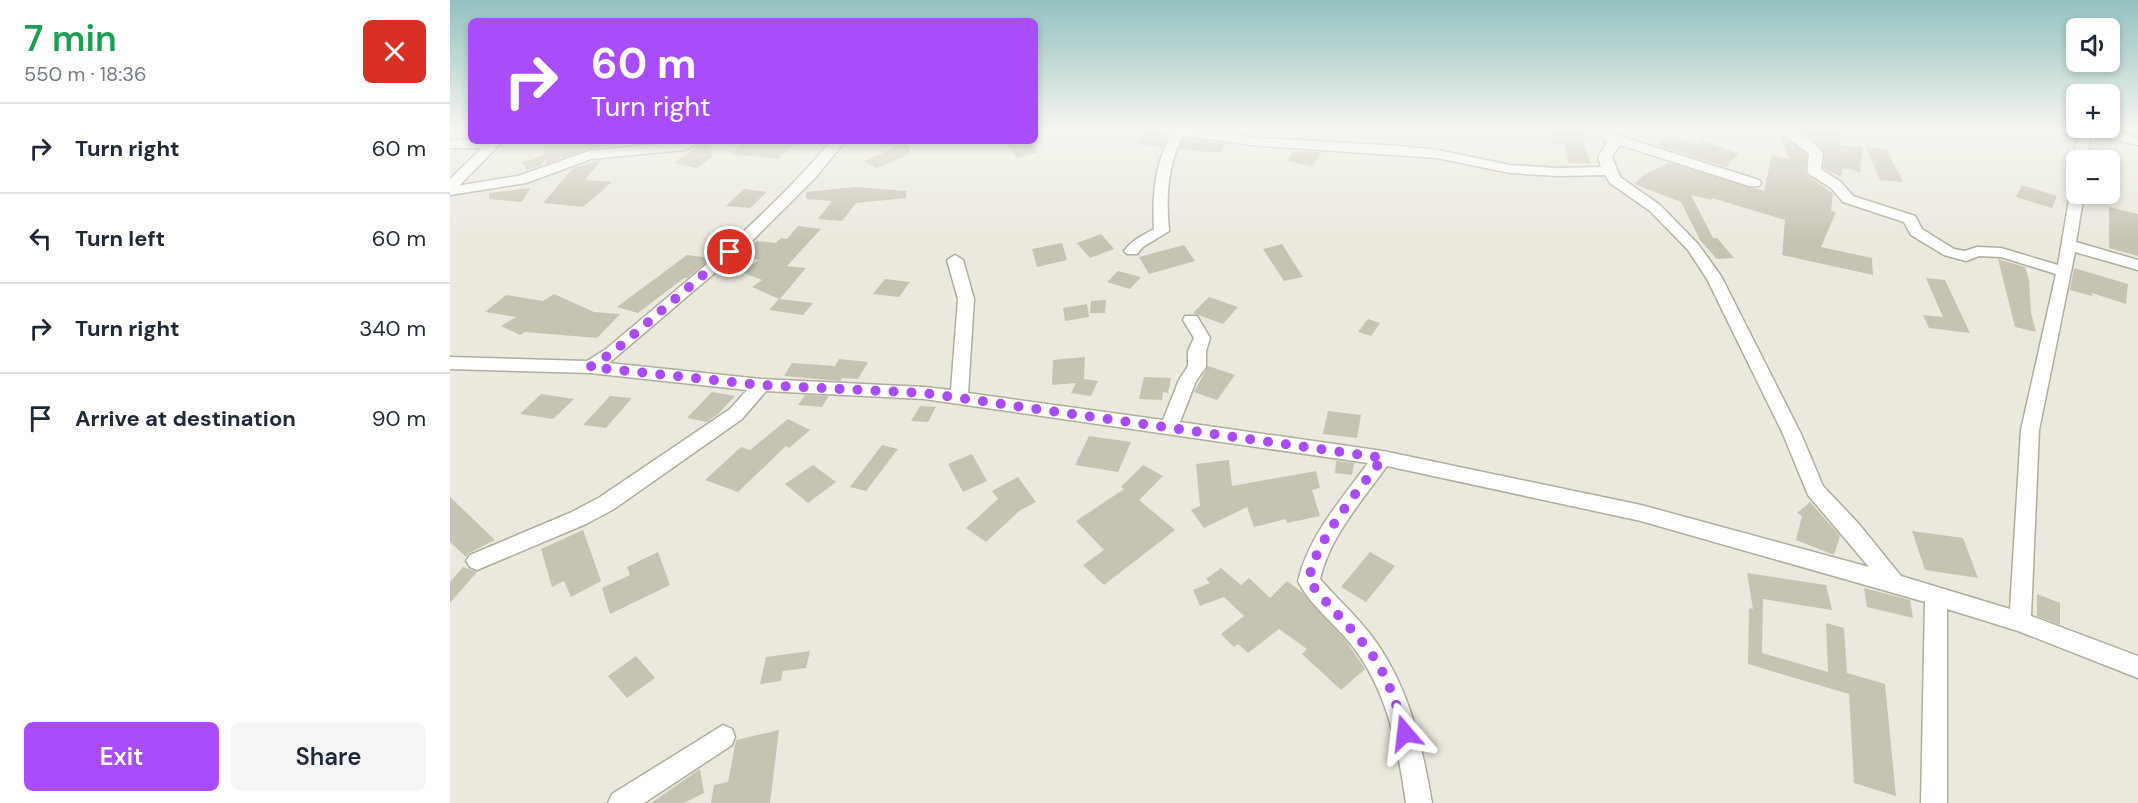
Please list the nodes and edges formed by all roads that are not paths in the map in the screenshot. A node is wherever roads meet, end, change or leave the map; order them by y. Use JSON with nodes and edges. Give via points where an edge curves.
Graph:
{"nodes":[{"id":1,"x":472,"y":166,"type":"edge"},
{"id":2,"x":558,"y":166,"type":"edge"},
{"id":3,"x":816,"y":166,"type":"edge"},
{"id":4,"x":1165,"y":166,"type":"edge"},
{"id":5,"x":1495,"y":166,"type":"edge"},
{"id":6,"x":1608,"y":166,"type":"edge"},
{"id":7,"x":1705,"y":166,"type":"edge"},
{"id":8,"x":1815,"y":166,"type":"edge"},
{"id":9,"x":1609,"y":171,"type":"junction"},
{"id":10,"x":1754,"y":183,"type":"dead end"},
{"id":11,"x":450,"y":189,"type":"edge"},
{"id":12,"x":2075,"y":204,"type":"edge"},
{"id":13,"x":2069,"y":244,"type":"junction"},
{"id":14,"x":1132,"y":251,"type":"dead end"},
{"id":15,"x":955,"y":261,"type":"dead end"},
{"id":16,"x":2138,"y":266,"type":"edge"},
{"id":17,"x":2064,"y":272,"type":"junction"},
{"id":18,"x":1191,"y":320,"type":"dead end"},
{"id":19,"x":450,"y":363,"type":"edge"},
{"id":20,"x":590,"y":367,"type":"junction"},
{"id":21,"x":760,"y":385,"type":"junction"},
{"id":22,"x":959,"y":398,"type":"junction"},
{"id":23,"x":1169,"y":427,"type":"junction"},
{"id":24,"x":1383,"y":458,"type":"junction"},
{"id":25,"x":477,"y":561,"type":"dead end"},
{"id":26,"x":1894,"y":583,"type":"junction"},
{"id":27,"x":1936,"y":597,"type":"junction"},
{"id":28,"x":2020,"y":622,"type":"junction"},
{"id":29,"x":2138,"y":667,"type":"edge"},
{"id":30,"x":723,"y":737,"type":"dead end"},
{"id":31,"x":621,"y":803,"type":"edge"},
{"id":32,"x":1419,"y":803,"type":"edge"},
{"id":33,"x":1934,"y":803,"type":"edge"}],
"edges":[{"from":1,"to":11,"type":"street"},
{"from":2,"to":11,"type":"street","via":[[521,180]]},
{"from":3,"to":20,"type":"street","via":[[746,239],[612,353]]},
{"from":4,"to":14,"type":"street","via":[[1159,194],[1162,231]]},
{"from":5,"to":9,"type":"street","via":[[1558,172]]},
{"from":6,"to":9,"type":"street"},
{"from":7,"to":10,"type":"street"},
{"from":8,"to":17,"type":"street","via":[[1814,171],[1836,185],[1848,199],[1910,219],[1916,232],[1949,252],[1966,256],[1976,250],[2016,255]]},
{"from":9,"to":26,"type":"street","via":[[1615,180],[1655,208],[1694,247],[1715,279],[1815,490]]},
{"from":12,"to":13,"type":"street"},
{"from":13,"to":16,"type":"street"},
{"from":13,"to":17,"type":"street"},
{"from":15,"to":22,"type":"street","via":[[966,300]]},
{"from":17,"to":28,"type":"street","via":[[2030,430]]},
{"from":18,"to":23,"type":"street","via":[[1202,338],[1198,364]]},
{"from":19,"to":20,"type":"street"},
{"from":20,"to":21,"type":"street"},
{"from":21,"to":22,"type":"street"},
{"from":21,"to":25,"type":"street","via":[[736,414],[607,503]]},
{"from":22,"to":23,"type":"street"},
{"from":23,"to":24,"type":"street"},
{"from":24,"to":26,"type":"street","via":[[1641,513]]},
{"from":24,"to":32,"type":"street","via":[[1323,544],[1311,566],[1309,581],[1368,649],[1391,688],[1412,755]]},
{"from":26,"to":27,"type":"street"},
{"from":27,"to":28,"type":"street"},
{"from":27,"to":33,"type":"street"},
{"from":28,"to":29,"type":"street"},
{"from":30,"to":31,"type":"street"}]}
